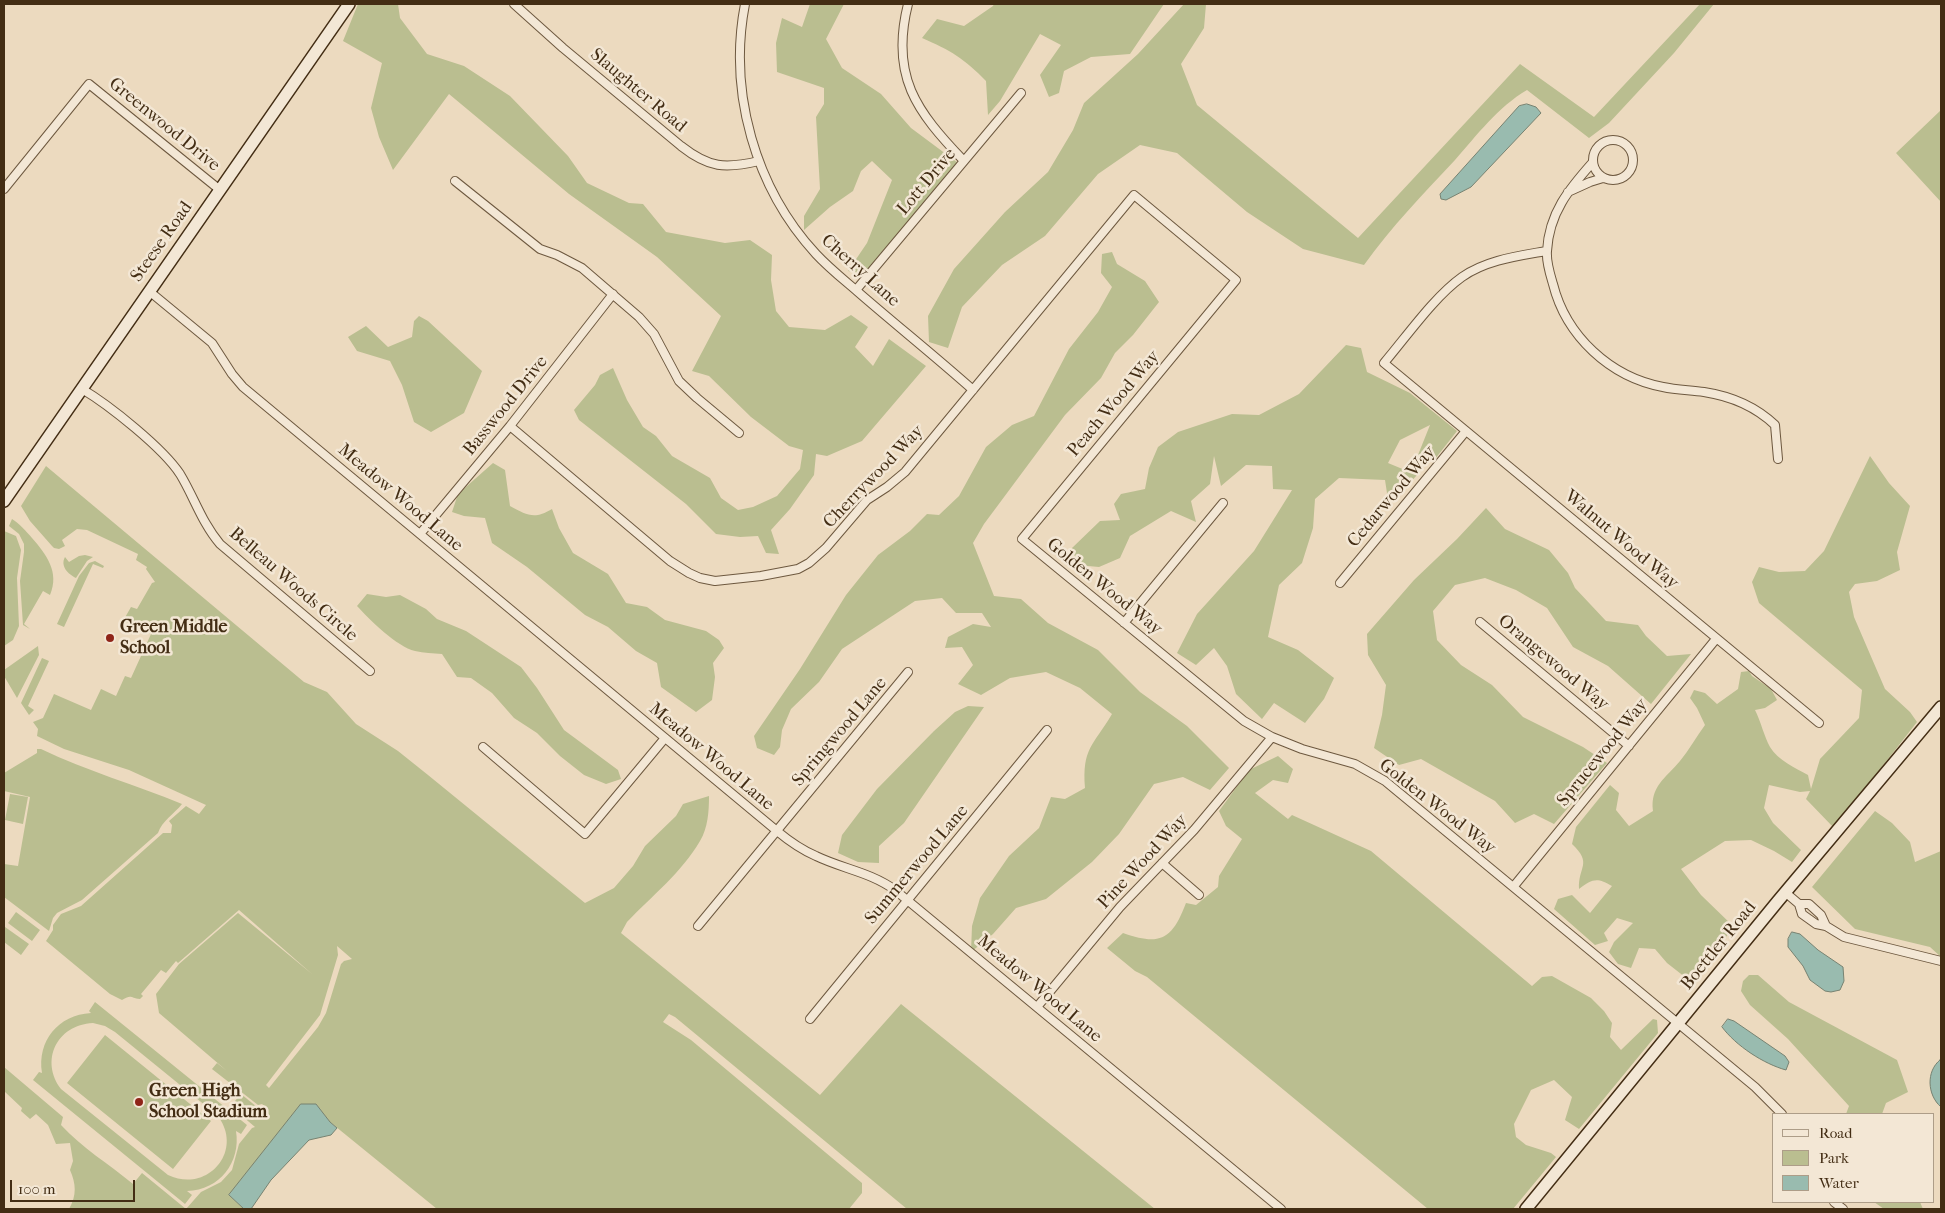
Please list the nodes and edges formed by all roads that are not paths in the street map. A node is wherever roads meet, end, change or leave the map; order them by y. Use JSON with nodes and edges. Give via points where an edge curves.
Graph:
{"nodes":[{"id":1,"x":349,"y":4,"type":"edge"},
{"id":2,"x":514,"y":4,"type":"edge"},
{"id":3,"x":745,"y":4,"type":"edge"},
{"id":4,"x":908,"y":4,"type":"edge"},
{"id":5,"x":1021,"y":93,"type":"dead end"},
{"id":6,"x":759,"y":161,"type":"junction"},
{"id":7,"x":964,"y":161,"type":"junction"},
{"id":8,"x":1593,"y":162,"type":"junction"},
{"id":9,"x":1603,"y":178,"type":"junction"},
{"id":10,"x":455,"y":181,"type":"dead end"},
{"id":11,"x":4,"y":189,"type":"edge"},
{"id":12,"x":220,"y":190,"type":"junction"},
{"id":13,"x":1566,"y":193,"type":"junction"},
{"id":14,"x":1127,"y":204,"type":"joint"},
{"id":15,"x":1546,"y":252,"type":"junction"},
{"id":16,"x":856,"y":290,"type":"junction"},
{"id":17,"x":149,"y":291,"type":"junction"},
{"id":18,"x":613,"y":294,"type":"junction"},
{"id":19,"x":82,"y":389,"type":"junction"},
{"id":20,"x":973,"y":390,"type":"junction"},
{"id":21,"x":510,"y":426,"type":"junction"},
{"id":22,"x":1466,"y":431,"type":"junction"},
{"id":23,"x":739,"y":433,"type":"dead end"},
{"id":24,"x":1778,"y":459,"type":"dead end"},
{"id":25,"x":4,"y":501,"type":"edge"},
{"id":26,"x":1223,"y":503,"type":"dead end"},
{"id":27,"x":1036,"y":521,"type":"joint"},
{"id":28,"x":420,"y":534,"type":"junction"},
{"id":29,"x":1340,"y":583,"type":"dead end"},
{"id":30,"x":1480,"y":622,"type":"dead end"},
{"id":31,"x":1124,"y":623,"type":"junction"},
{"id":32,"x":1716,"y":639,"type":"junction"},
{"id":33,"x":370,"y":671,"type":"dead end"},
{"id":34,"x":908,"y":672,"type":"dead end"},
{"id":35,"x":1941,"y":707,"type":"edge"},
{"id":36,"x":1819,"y":723,"type":"dead end"},
{"id":37,"x":1047,"y":730,"type":"dead end"},
{"id":38,"x":1272,"y":737,"type":"junction"},
{"id":39,"x":665,"y":738,"type":"junction"},
{"id":40,"x":1629,"y":746,"type":"junction"},
{"id":41,"x":483,"y":747,"type":"dead end"},
{"id":42,"x":777,"y":831,"type":"junction"},
{"id":43,"x":1162,"y":863,"type":"junction"},
{"id":44,"x":1514,"y":886,"type":"junction"},
{"id":45,"x":1786,"y":893,"type":"junction"},
{"id":46,"x":1199,"y":895,"type":"dead end"},
{"id":47,"x":908,"y":900,"type":"junction"},
{"id":48,"x":698,"y":926,"type":"dead end"},
{"id":49,"x":1941,"y":961,"type":"edge"},
{"id":50,"x":1037,"y":1007,"type":"junction"},
{"id":51,"x":810,"y":1020,"type":"dead end"},
{"id":52,"x":1678,"y":1023,"type":"junction"},
{"id":53,"x":1781,"y":1113,"type":"edge"},
{"id":54,"x":1281,"y":1209,"type":"edge"},
{"id":55,"x":1526,"y":1209,"type":"edge"}],
"edges":[{"from":1,"to":12,"type":"street","name":"Steese Road"},
{"from":2,"to":6,"type":"street","name":"Slaughter Road","via":[[699,160],[716,166]]},
{"from":3,"to":6,"type":"street","name":"Cherry Lane","via":[[739,49],[741,86]]},
{"from":4,"to":7,"type":"street","via":[[902,38],[909,84],[926,118]]},
{"from":5,"to":7,"type":"street","name":"Lott Drive"},
{"from":6,"to":16,"type":"street","name":"Cherry Lane","via":[[780,205],[800,234],[835,273]]},
{"from":7,"to":16,"type":"street","name":"Lott Drive"},
{"from":8,"to":9,"type":"street"},
{"from":8,"to":9,"type":"street","via":[[1596,150],[1606,141],[1620,141],[1630,150],[1633,163],[1627,174],[1616,180]]},
{"from":8,"to":13,"type":"street"},
{"from":9,"to":13,"type":"street"},
{"from":10,"to":18,"type":"street","via":[[540,249],[582,268]]},
{"from":11,"to":12,"type":"street","name":"Greenwood Drive","via":[[89,84]]},
{"from":12,"to":17,"type":"street","name":"Steese Road"},
{"from":13,"to":15,"type":"street","via":[[1553,221]]},
{"from":14,"to":20,"type":"street","name":"Cherrywood Way"},
{"from":14,"to":27,"type":"street","name":"Peach Wood Way","via":[[1134,195],[1236,280]]},
{"from":15,"to":22,"type":"street","name":"Walnut Wood Way","via":[[1511,257],[1463,276],[1446,289],[1384,363]]},
{"from":15,"to":24,"type":"street","via":[[1557,301],[1583,343],[1607,363],[1640,381],[1725,396],[1766,416],[1775,425]]},
{"from":16,"to":20,"type":"street","name":"Cherry Lane"},
{"from":17,"to":19,"type":"street","name":"Steese Road"},
{"from":17,"to":28,"type":"street","name":"Meadow Wood Lane","via":[[212,343],[243,387]]},
{"from":18,"to":21,"type":"street","name":"Basswood Drive"},
{"from":18,"to":23,"type":"street","via":[[654,334],[679,381]]},
{"from":19,"to":25,"type":"street","name":"Steese Road"},
{"from":19,"to":33,"type":"street","name":"Belleau Woods Circle","via":[[166,456],[220,544]]},
{"from":20,"to":21,"type":"street","name":"Cherrywood Way","via":[[905,472],[867,500],[809,563],[791,571],[727,581],[700,578],[680,568]]},
{"from":21,"to":28,"type":"street","name":"Basswood Drive"},
{"from":22,"to":29,"type":"street","name":"Cedarwood Way"},
{"from":22,"to":32,"type":"street","name":"Walnut Wood Way"},
{"from":26,"to":31,"type":"street"},
{"from":27,"to":31,"type":"street","name":"Golden Wood Way","via":[[1022,539]]},
{"from":28,"to":39,"type":"street","name":"Meadow Wood Lane"},
{"from":30,"to":40,"type":"street","name":"Orangewood Way"},
{"from":31,"to":38,"type":"street","name":"Golden Wood Way","via":[[1235,714]]},
{"from":32,"to":36,"type":"street","name":"Walnut Wood Way"},
{"from":32,"to":40,"type":"street","name":"Sprucewood Way"},
{"from":34,"to":42,"type":"street","name":"Springwood Lane"},
{"from":35,"to":45,"type":"street","name":"Boettler Road"},
{"from":37,"to":47,"type":"street","name":"Summerwood Lane"},
{"from":38,"to":43,"type":"street","name":"Pine Wood Way","via":[[1214,808]]},
{"from":38,"to":44,"type":"street","name":"Golden Wood Way","via":[[1346,761],[1385,781]]},
{"from":39,"to":41,"type":"street","via":[[585,834]]},
{"from":39,"to":42,"type":"street","name":"Meadow Wood Lane"},
{"from":40,"to":44,"type":"street","name":"Sprucewood Way"},
{"from":42,"to":47,"type":"street","name":"Meadow Wood Lane","via":[[816,856],[873,876]]},
{"from":42,"to":48,"type":"street","name":"Springwood Lane"},
{"from":43,"to":46,"type":"street"},
{"from":43,"to":50,"type":"street","name":"Pine Wood Way","via":[[1120,907]]},
{"from":44,"to":52,"type":"street","name":"Golden Wood Way"},
{"from":45,"to":49,"type":"street","via":[[1799,904],[1809,904],[1821,915],[1826,926],[1844,937]]},
{"from":45,"to":52,"type":"street","name":"Boettler Road"},
{"from":47,"to":50,"type":"street","name":"Meadow Wood Lane"},
{"from":47,"to":51,"type":"street","name":"Summerwood Lane"},
{"from":50,"to":54,"type":"street","name":"Meadow Wood Lane"},
{"from":52,"to":53,"type":"street","name":"Golden Wood Way","via":[[1755,1086]]},
{"from":52,"to":55,"type":"street","name":"Boettler Road"}]}
